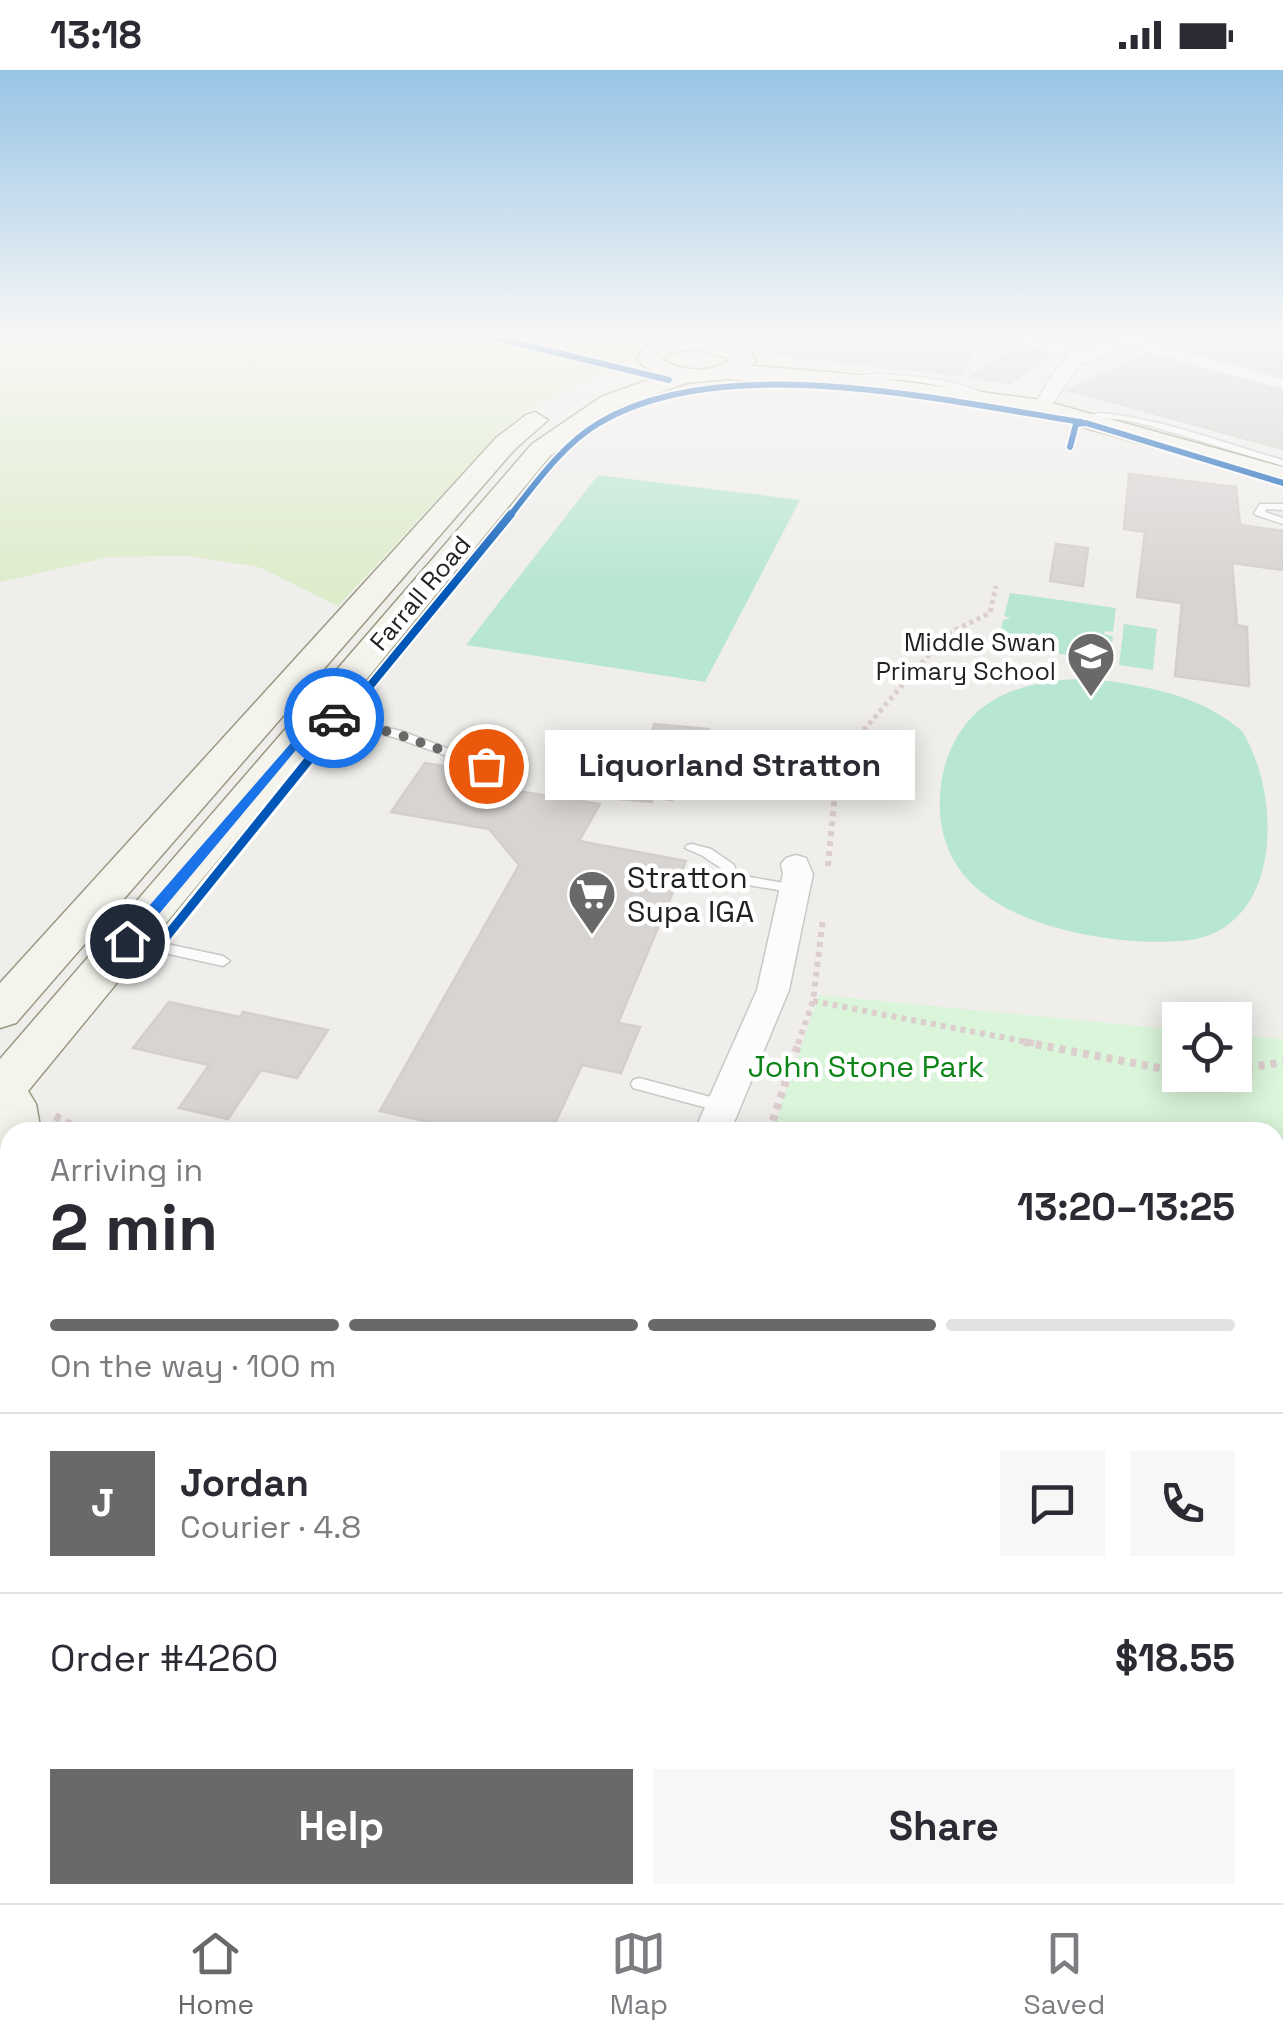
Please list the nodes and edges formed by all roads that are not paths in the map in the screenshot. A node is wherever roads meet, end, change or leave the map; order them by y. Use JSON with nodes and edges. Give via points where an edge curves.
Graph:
{"nodes":[{"id":1,"x":536,"y":420,"type":"edge"},
{"id":2,"x":585,"y":420,"type":"edge"},
{"id":3,"x":1094,"y":420,"type":"edge"},
{"id":4,"x":1130,"y":420,"type":"edge"},
{"id":5,"x":1283,"y":463,"type":"edge"},
{"id":6,"x":1283,"y":476,"type":"edge"},
{"id":7,"x":1283,"y":507,"type":"edge"},
{"id":8,"x":1283,"y":521,"type":"edge"},
{"id":9,"x":318,"y":716,"type":"junction"},
{"id":10,"x":486,"y":766,"type":"dead end"},
{"id":11,"x":692,"y":848,"type":"dead end"},
{"id":12,"x":806,"y":876,"type":"joint"},
{"id":13,"x":127,"y":941,"type":"junction"},
{"id":14,"x":223,"y":961,"type":"dead end"},
{"id":15,"x":0,"y":1012,"type":"edge"},
{"id":16,"x":639,"y":1084,"type":"dead end"},
{"id":17,"x":0,"y":1092,"type":"edge"},
{"id":18,"x":717,"y":1119,"type":"edge"},
{"id":19,"x":14,"y":1122,"type":"edge"}],
"edges":[{"from":1,"to":15,"type":"main road","name":"Farrall Road","via":[[506,444]]},
{"from":2,"to":9,"type":"main road","name":"Farrall Road","via":[[541,450]]},
{"from":3,"to":6,"type":"main road"},
{"from":4,"to":5,"type":"lane"},
{"from":7,"to":8,"type":"lane","via":[[1262,506],[1259,513]]},
{"from":9,"to":10,"type":"lane","via":[[397,734]]},
{"from":9,"to":13,"type":"main road","name":"Farrall Road"},
{"from":11,"to":12,"type":"lane","via":[[728,866],[725,876]]},
{"from":12,"to":18,"type":"street","via":[[773,990]]},
{"from":13,"to":14,"type":"lane"},
{"from":13,"to":17,"type":"main road","name":"Farrall Road"},
{"from":16,"to":18,"type":"lane"},
{"from":17,"to":19,"type":"main road"}]}
